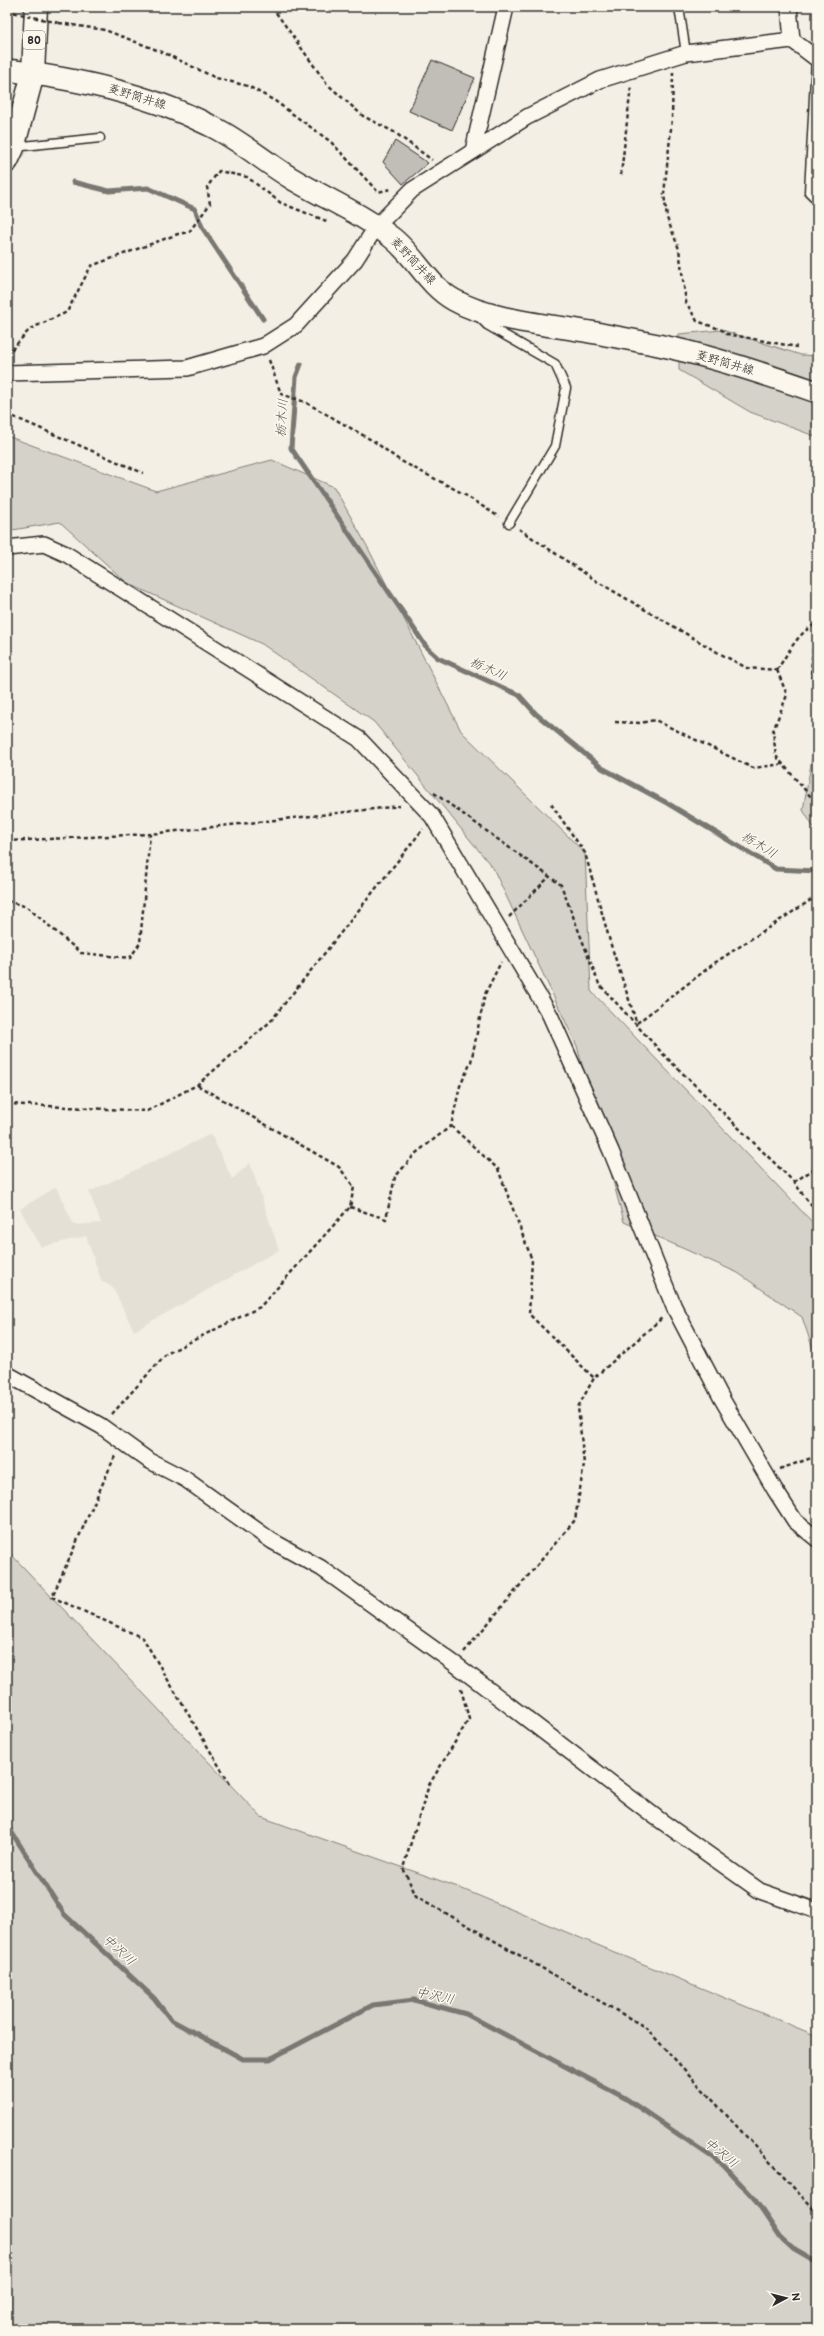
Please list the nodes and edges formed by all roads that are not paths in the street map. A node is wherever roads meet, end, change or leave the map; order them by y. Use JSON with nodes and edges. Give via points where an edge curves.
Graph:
{"nodes":[{"id":1,"x":36,"y":7,"type":"edge"},
{"id":2,"x":506,"y":7,"type":"edge"},
{"id":3,"x":679,"y":7,"type":"edge"},
{"id":4,"x":789,"y":7,"type":"edge"},
{"id":5,"x":792,"y":40,"type":"junction"},
{"id":6,"x":680,"y":55,"type":"junction"},
{"id":7,"x":816,"y":59,"type":"edge"},
{"id":8,"x":7,"y":70,"type":"edge"},
{"id":9,"x":33,"y":74,"type":"junction"},
{"id":10,"x":100,"y":138,"type":"dead end"},
{"id":11,"x":473,"y":151,"type":"junction"},
{"id":12,"x":10,"y":154,"type":"edge"},
{"id":13,"x":817,"y":200,"type":"edge"},
{"id":14,"x":376,"y":227,"type":"junction"},
{"id":15,"x":470,"y":307,"type":"junction"},
{"id":16,"x":9,"y":374,"type":"edge"},
{"id":17,"x":817,"y":392,"type":"edge"},
{"id":18,"x":509,"y":523,"type":"road end"},
{"id":19,"x":7,"y":548,"type":"edge"},
{"id":20,"x":7,"y":1374,"type":"edge"},
{"id":21,"x":817,"y":1539,"type":"edge"},
{"id":22,"x":817,"y":1911,"type":"edge"}],
"edges":[{"from":1,"to":9,"type":"main road","number":"80"},
{"from":2,"to":11,"type":"street"},
{"from":3,"to":6,"type":"lane"},
{"from":4,"to":5,"type":"street"},
{"from":5,"to":6,"type":"street"},
{"from":5,"to":7,"type":"street"},
{"from":6,"to":11,"type":"street","via":[[594,83],[527,117]]},
{"from":7,"to":13,"type":"lane","via":[[809,192]]},
{"from":8,"to":9,"type":"main road","name":"菱野筒井線"},
{"from":9,"to":12,"type":"main road","number":"80"},
{"from":9,"to":14,"type":"main road","name":"菱野筒井線","via":[[126,92],[210,125],[250,149],[284,174]]},
{"from":10,"to":12,"type":"lane"},
{"from":11,"to":14,"type":"street","via":[[412,190]]},
{"from":14,"to":15,"type":"main road","name":"菱野筒井線","via":[[393,238],[438,289]]},
{"from":14,"to":16,"type":"street","via":[[355,260],[300,321],[263,346],[187,368]]},
{"from":15,"to":17,"type":"main road","name":"菱野筒井線","via":[[513,319],[596,332],[676,349]]},
{"from":15,"to":18,"type":"lane","via":[[487,325],[555,364],[566,388],[555,446]]},
{"from":19,"to":21,"type":"street","via":[[44,544],[66,554],[358,738],[422,803],[550,1015],[611,1151],[674,1307],[722,1399],[795,1521]]},
{"from":20,"to":22,"type":"street","via":[[101,1426],[148,1460],[185,1479],[272,1541],[321,1568],[455,1664],[657,1818],[760,1891]]}]}
